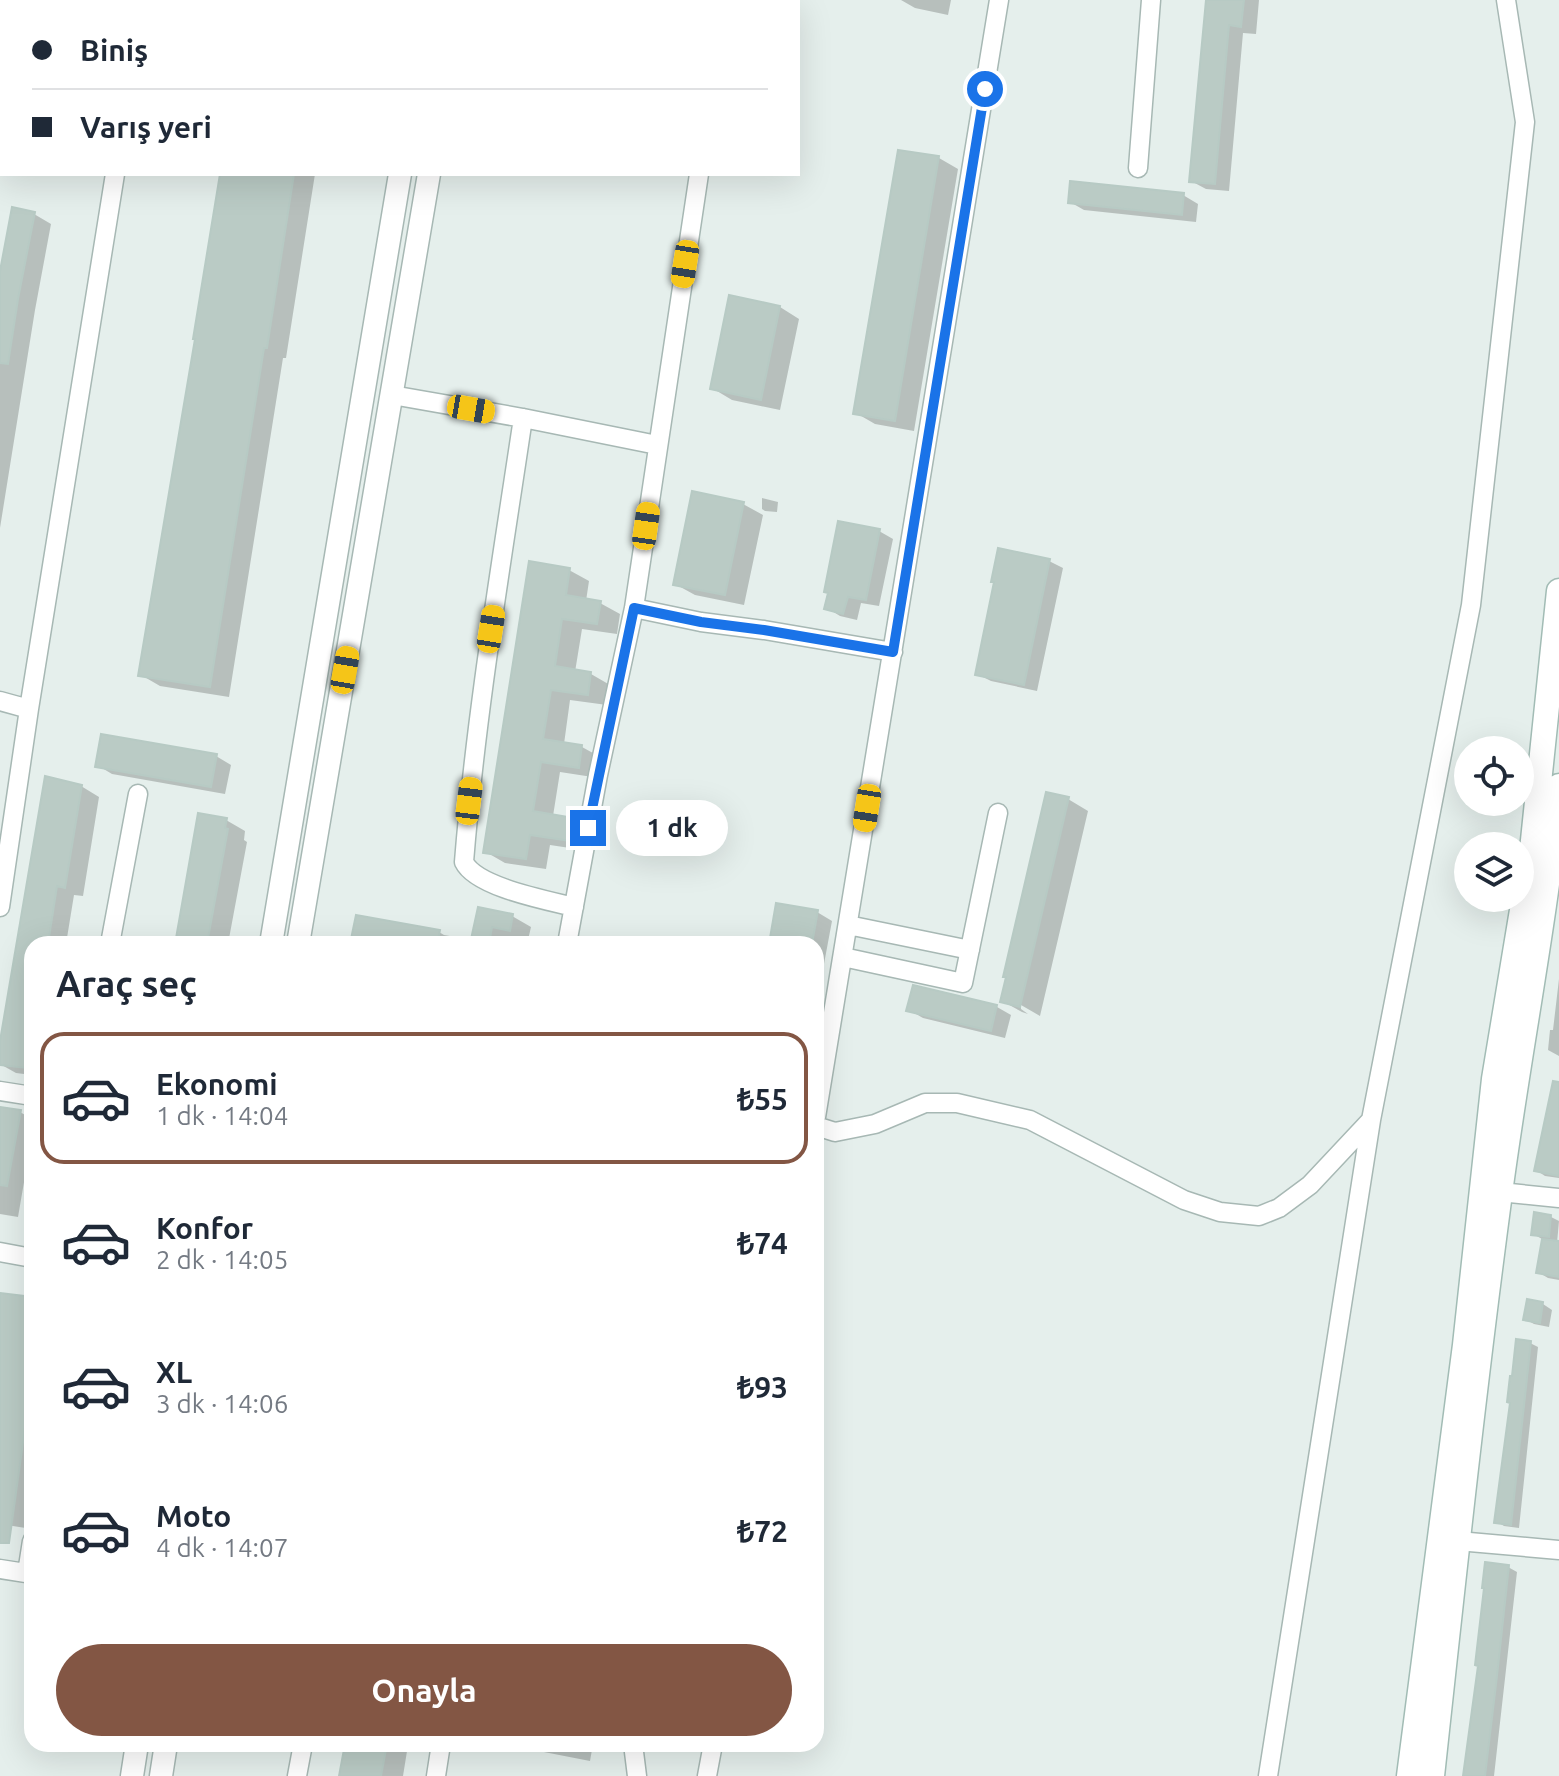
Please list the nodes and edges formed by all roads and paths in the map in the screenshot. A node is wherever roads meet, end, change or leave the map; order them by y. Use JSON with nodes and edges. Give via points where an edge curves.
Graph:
{"nodes":[{"id":1,"x":999,"y":0,"type":"edge"},
{"id":2,"x":1151,"y":0,"type":"edge"},
{"id":3,"x":1506,"y":0,"type":"edge"},
{"id":4,"x":1138,"y":168,"type":"dead end"},
{"id":5,"x":115,"y":176,"type":"edge"},
{"id":6,"x":400,"y":176,"type":"edge"},
{"id":7,"x":429,"y":176,"type":"edge"},
{"id":8,"x":699,"y":176,"type":"edge"},
{"id":9,"x":392,"y":395,"type":"junction"},
{"id":10,"x":523,"y":418,"type":"junction"},
{"id":11,"x":657,"y":445,"type":"junction"},
{"id":12,"x":1559,"y":591,"type":"edge"},
{"id":13,"x":634,"y":608,"type":"junction"},
{"id":14,"x":893,"y":652,"type":"junction"},
{"id":15,"x":0,"y":701,"type":"edge"},
{"id":16,"x":29,"y":709,"type":"junction"},
{"id":17,"x":1559,"y":786,"type":"edge"},
{"id":18,"x":138,"y":794,"type":"dead end"},
{"id":19,"x":998,"y":813,"type":"dead end"},
{"id":20,"x":1548,"y":849,"type":"edge"},
{"id":21,"x":0,"y":907,"type":"edge"},
{"id":22,"x":574,"y":907,"type":"junction"},
{"id":23,"x":848,"y":925,"type":"junction"},
{"id":24,"x":111,"y":936,"type":"edge"},
{"id":25,"x":272,"y":936,"type":"edge"},
{"id":26,"x":299,"y":936,"type":"edge"},
{"id":27,"x":569,"y":936,"type":"edge"},
{"id":28,"x":970,"y":950,"type":"junction"},
{"id":29,"x":843,"y":957,"type":"junction"},
{"id":30,"x":824,"y":1065,"type":"edge"},
{"id":31,"x":0,"y":1091,"type":"edge"},
{"id":32,"x":24,"y":1095,"type":"edge"},
{"id":33,"x":1371,"y":1120,"type":"junction"},
{"id":34,"x":824,"y":1129,"type":"edge"},
{"id":35,"x":1491,"y":1191,"type":"junction"},
{"id":36,"x":1559,"y":1198,"type":"edge"},
{"id":37,"x":0,"y":1252,"type":"edge"},
{"id":38,"x":24,"y":1256,"type":"edge"},
{"id":39,"x":1448,"y":1542,"type":"junction"},
{"id":40,"x":1559,"y":1550,"type":"edge"},
{"id":41,"x":0,"y":1569,"type":"edge"},
{"id":42,"x":24,"y":1573,"type":"edge"},
{"id":43,"x":136,"y":1752,"type":"edge"},
{"id":44,"x":165,"y":1752,"type":"edge"},
{"id":45,"x":302,"y":1752,"type":"edge"},
{"id":46,"x":440,"y":1752,"type":"edge"},
{"id":47,"x":634,"y":1752,"type":"edge"},
{"id":48,"x":712,"y":1752,"type":"edge"},
{"id":49,"x":132,"y":1776,"type":"edge"},
{"id":50,"x":161,"y":1776,"type":"edge"},
{"id":51,"x":297,"y":1776,"type":"edge"},
{"id":52,"x":436,"y":1776,"type":"edge"},
{"id":53,"x":637,"y":1776,"type":"edge"},
{"id":54,"x":707,"y":1776,"type":"edge"},
{"id":55,"x":1268,"y":1776,"type":"edge"},
{"id":56,"x":1409,"y":1776,"type":"edge"},
{"id":57,"x":1432,"y":1776,"type":"edge"}],
"edges":[{"from":1,"to":14,"type":"street"},
{"from":2,"to":4,"type":"street"},
{"from":3,"to":33,"type":"street","via":[[1525,122],[1471,605]]},
{"from":5,"to":16,"type":"street"},
{"from":6,"to":25,"type":"street"},
{"from":7,"to":9,"type":"street"},
{"from":8,"to":11,"type":"street"},
{"from":9,"to":10,"type":"street"},
{"from":9,"to":26,"type":"street"},
{"from":10,"to":11,"type":"street"},
{"from":10,"to":22,"type":"street","via":[[464,862],[468,871],[486,880]]},
{"from":11,"to":13,"type":"street"},
{"from":12,"to":20,"type":"main road"},
{"from":13,"to":14,"type":"street"},
{"from":13,"to":22,"type":"street"},
{"from":14,"to":23,"type":"street"},
{"from":15,"to":16,"type":"street"},
{"from":16,"to":21,"type":"street"},
{"from":17,"to":20,"type":"main road"},
{"from":18,"to":24,"type":"street"},
{"from":19,"to":28,"type":"street"},
{"from":20,"to":35,"type":"main road"},
{"from":22,"to":27,"type":"street"},
{"from":23,"to":28,"type":"street"},
{"from":23,"to":29,"type":"street"},
{"from":28,"to":29,"type":"street","via":[[963,983]]},
{"from":29,"to":30,"type":"street"},
{"from":31,"to":32,"type":"street"},
{"from":33,"to":34,"type":"street","via":[[1310,1185],[1259,1216],[1220,1212],[1184,1200],[1030,1120],[957,1103],[925,1103],[875,1124],[835,1132]]},
{"from":33,"to":55,"type":"street"},
{"from":35,"to":36,"type":"street"},
{"from":35,"to":39,"type":"main road"},
{"from":37,"to":38,"type":"street"},
{"from":39,"to":40,"type":"street"},
{"from":39,"to":56,"type":"main road"},
{"from":39,"to":57,"type":"main road"},
{"from":41,"to":42,"type":"street"},
{"from":43,"to":49,"type":"street"},
{"from":44,"to":50,"type":"street"},
{"from":45,"to":51,"type":"street"},
{"from":46,"to":52,"type":"street"},
{"from":47,"to":53,"type":"street"},
{"from":48,"to":54,"type":"street"}]}
